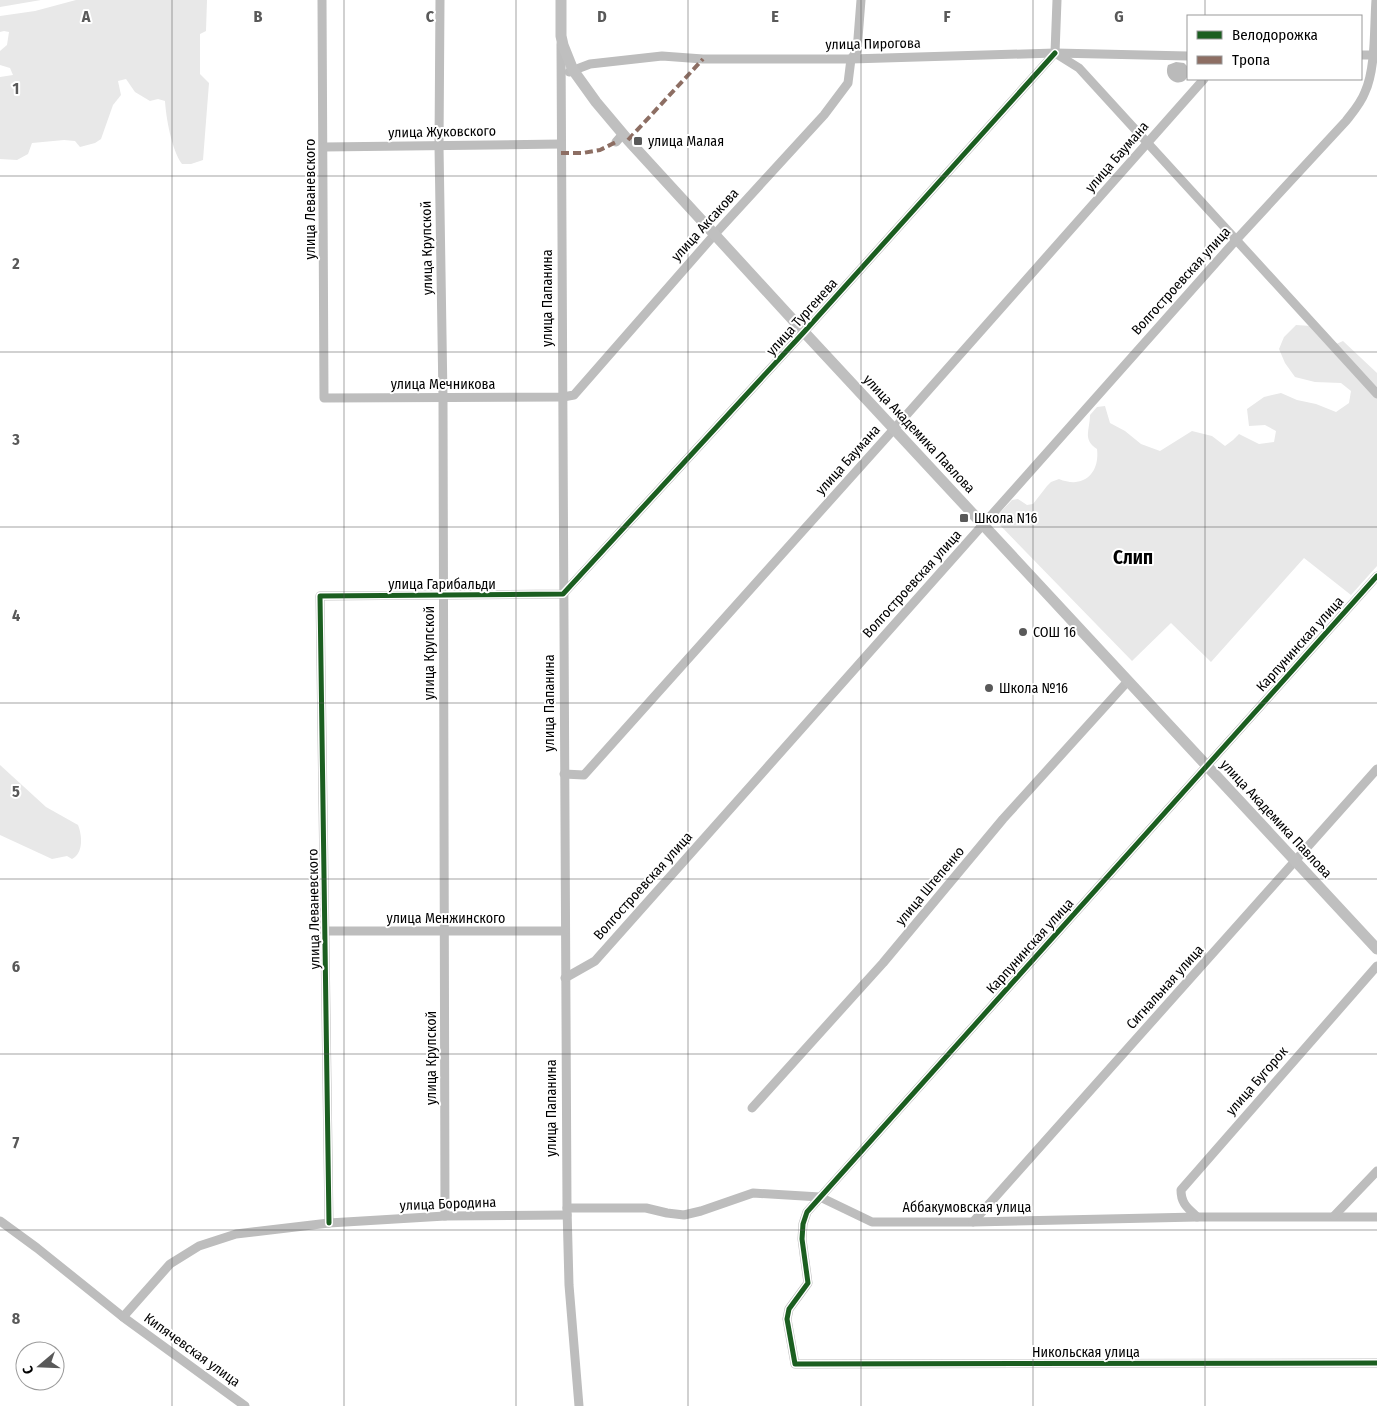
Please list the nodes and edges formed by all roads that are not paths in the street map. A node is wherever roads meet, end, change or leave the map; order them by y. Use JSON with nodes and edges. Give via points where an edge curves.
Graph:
{"nodes":[{"id":1,"x":322,"y":0,"type":"edge"},
{"id":2,"x":440,"y":0,"type":"edge"},
{"id":3,"x":560,"y":0,"type":"edge"},
{"id":4,"x":861,"y":0,"type":"edge"},
{"id":5,"x":1057,"y":0,"type":"edge"},
{"id":6,"x":1376,"y":0,"type":"edge"},
{"id":7,"x":561,"y":36,"type":"junction"},
{"id":8,"x":1055,"y":53,"type":"junction"},
{"id":9,"x":1362,"y":55,"type":"edge"},
{"id":10,"x":1375,"y":55,"type":"edge"},
{"id":11,"x":1187,"y":56,"type":"edge"},
{"id":12,"x":851,"y":59,"type":"junction"},
{"id":13,"x":573,"y":70,"type":"junction"},
{"id":14,"x":562,"y":75,"type":"junction"},
{"id":15,"x":1203,"y":80,"type":"edge"},
{"id":16,"x":1148,"y":143,"type":"junction"},
{"id":17,"x":561,"y":144,"type":"junction"},
{"id":18,"x":439,"y":146,"type":"junction"},
{"id":19,"x":324,"y":147,"type":"junction"},
{"id":20,"x":715,"y":234,"type":"junction"},
{"id":21,"x":1236,"y":240,"type":"junction"},
{"id":22,"x":804,"y":332,"type":"junction"},
{"id":23,"x":1377,"y":394,"type":"edge"},
{"id":24,"x":563,"y":397,"type":"junction"},
{"id":25,"x":324,"y":398,"type":"joint"},
{"id":26,"x":443,"y":398,"type":"junction"},
{"id":27,"x":894,"y":429,"type":"junction"},
{"id":28,"x":983,"y":525,"type":"junction"},
{"id":29,"x":1377,"y":576,"type":"edge"},
{"id":30,"x":563,"y":594,"type":"junction"},
{"id":31,"x":443,"y":595,"type":"junction"},
{"id":32,"x":320,"y":596,"type":"joint"},
{"id":33,"x":1128,"y":681,"type":"junction"},
{"id":34,"x":1206,"y":765,"type":"junction"},
{"id":35,"x":1377,"y":769,"type":"edge"},
{"id":36,"x":564,"y":774,"type":"junction"},
{"id":37,"x":1296,"y":862,"type":"junction"},
{"id":38,"x":326,"y":931,"type":"junction"},
{"id":39,"x":565,"y":931,"type":"junction"},
{"id":40,"x":444,"y":932,"type":"junction"},
{"id":41,"x":1377,"y":949,"type":"edge"},
{"id":42,"x":1377,"y":966,"type":"edge"},
{"id":43,"x":565,"y":978,"type":"junction"},
{"id":44,"x":752,"y":1108,"type":"dead end"},
{"id":45,"x":1377,"y":1171,"type":"edge"},
{"id":46,"x":820,"y":1198,"type":"junction"},
{"id":47,"x":567,"y":1212,"type":"junction"},
{"id":48,"x":445,"y":1216,"type":"junction"},
{"id":49,"x":1334,"y":1216,"type":"junction"},
{"id":50,"x":1197,"y":1217,"type":"junction"},
{"id":51,"x":1377,"y":1217,"type":"edge"},
{"id":52,"x":0,"y":1221,"type":"edge"},
{"id":53,"x":973,"y":1222,"type":"junction"},
{"id":54,"x":329,"y":1223,"type":"junction"},
{"id":55,"x":123,"y":1317,"type":"junction"},
{"id":56,"x":1377,"y":1363,"type":"edge"},
{"id":57,"x":795,"y":1364,"type":"joint"},
{"id":58,"x":245,"y":1406,"type":"edge"},
{"id":59,"x":579,"y":1406,"type":"edge"}],
"edges":[{"from":1,"to":19,"type":"street","name":"улица Леваневского"},
{"from":2,"to":18,"type":"street","name":"улица Крупской"},
{"from":3,"to":7,"type":"street","name":"улица Папанина"},
{"from":4,"to":12,"type":"street","name":"улица Аксакова","via":[[857,51]]},
{"from":5,"to":8,"type":"street"},
{"from":6,"to":10,"type":"street","name":"Волгостроевская улица"},
{"from":7,"to":13,"type":"street","name":"улица Академика Павлова"},
{"from":7,"to":14,"type":"street","name":"улица Папанина"},
{"from":8,"to":11,"type":"street","name":"улица Пирогова"},
{"from":8,"to":12,"type":"street","name":"улица Пирогова"},
{"from":8,"to":16,"type":"street","via":[[1079,68]]},
{"from":8,"to":22,"type":"street","name":"улица Тургенева"},
{"from":9,"to":10,"type":"street"},
{"from":10,"to":21,"type":"street","name":"Волгостроевская улица","via":[[1366,90],[1346,121]]},
{"from":12,"to":13,"type":"street","name":"улица Пирогова","via":[[662,56],[590,64]]},
{"from":12,"to":20,"type":"street","name":"улица Аксакова","via":[[848,83],[824,115]]},
{"from":13,"to":14,"type":"street","name":"улица Пирогова"},
{"from":13,"to":20,"type":"street","name":"улица Академика Павлова","via":[[620,138]]},
{"from":14,"to":17,"type":"street","name":"улица Папанина"},
{"from":15,"to":16,"type":"street","name":"улица Баумана"},
{"from":16,"to":21,"type":"street"},
{"from":16,"to":27,"type":"street","name":"улица Баумана"},
{"from":17,"to":18,"type":"street","name":"улица Жуковского"},
{"from":17,"to":24,"type":"street","name":"улица Папанина"},
{"from":18,"to":19,"type":"street","name":"улица Жуковского"},
{"from":18,"to":26,"type":"street","name":"улица Крупской"},
{"from":19,"to":25,"type":"street","name":"улица Леваневского"},
{"from":20,"to":22,"type":"street","name":"улица Академика Павлова"},
{"from":20,"to":24,"type":"street","name":"улица Аксакова","via":[[574,396]]},
{"from":21,"to":23,"type":"street"},
{"from":21,"to":28,"type":"street","name":"Волгостроевская улица"},
{"from":22,"to":27,"type":"street","name":"улица Академика Павлова"},
{"from":22,"to":30,"type":"street","name":"улица Тургенева"},
{"from":24,"to":26,"type":"street","name":"улица Мечникова"},
{"from":24,"to":30,"type":"street","name":"улица Папанина"},
{"from":25,"to":26,"type":"street","name":"улица Мечникова"},
{"from":26,"to":31,"type":"street","name":"улица Крупской"},
{"from":27,"to":28,"type":"street","name":"улица Академика Павлова"},
{"from":27,"to":36,"type":"street","name":"улица Баумана","via":[[584,775]]},
{"from":28,"to":33,"type":"street","name":"улица Академика Павлова"},
{"from":28,"to":43,"type":"street","name":"Волгостроевская улица","via":[[595,961]]},
{"from":29,"to":34,"type":"street","name":"Карпунинская улица"},
{"from":30,"to":31,"type":"street","name":"улица Гарибальди"},
{"from":30,"to":36,"type":"street","name":"улица Папанина"},
{"from":31,"to":32,"type":"street","name":"улица Гарибальди"},
{"from":31,"to":40,"type":"street","name":"улица Крупской"},
{"from":32,"to":38,"type":"street","name":"улица Леваневского"},
{"from":33,"to":34,"type":"street","name":"улица Академика Павлова"},
{"from":33,"to":44,"type":"street","name":"улица Штепенко","via":[[1003,819],[883,964]]},
{"from":34,"to":37,"type":"street","name":"улица Академика Павлова"},
{"from":34,"to":46,"type":"street","name":"Карпунинская улица"},
{"from":35,"to":37,"type":"street","name":"Сигнальная улица"},
{"from":36,"to":39,"type":"street","name":"улица Папанина"},
{"from":37,"to":41,"type":"street","name":"улица Академика Павлова"},
{"from":37,"to":53,"type":"street","name":"Сигнальная улица"},
{"from":38,"to":40,"type":"street","name":"улица Менжинского"},
{"from":38,"to":54,"type":"street","name":"улица Леваневского"},
{"from":39,"to":40,"type":"street","name":"улица Менжинского"},
{"from":39,"to":43,"type":"street","name":"улица Папанина"},
{"from":40,"to":48,"type":"street","name":"улица Крупской"},
{"from":42,"to":50,"type":"street","name":"улица Бугорок","via":[[1181,1190],[1181,1199]]},
{"from":43,"to":47,"type":"street","name":"улица Папанина"},
{"from":45,"to":49,"type":"street"},
{"from":46,"to":47,"type":"street","name":"Аббакумовская улица","via":[[753,1193],[684,1215],[646,1208]]},
{"from":46,"to":53,"type":"street","name":"Аббакумовская улица","via":[[872,1222]]},
{"from":46,"to":57,"type":"street","name":"Карпунинская улица","via":[[807,1212],[803,1224],[808,1283],[788,1309]]},
{"from":47,"to":48,"type":"street","name":"улица Бородина"},
{"from":47,"to":59,"type":"street","name":"улица Папанина","via":[[569,1285]]},
{"from":48,"to":54,"type":"street","name":"улица Бородина"},
{"from":49,"to":50,"type":"street","name":"Аббакумовская улица"},
{"from":49,"to":51,"type":"street","name":"Аббакумовская улица"},
{"from":50,"to":53,"type":"street","name":"Аббакумовская улица"},
{"from":52,"to":55,"type":"street","name":"Кипячевская улица"},
{"from":54,"to":55,"type":"street","name":"улица Бородина","via":[[236,1234],[199,1246],[170,1264]]},
{"from":55,"to":58,"type":"street","name":"Кипячевская улица"},
{"from":56,"to":57,"type":"street","name":"Никольская улица"}]}
